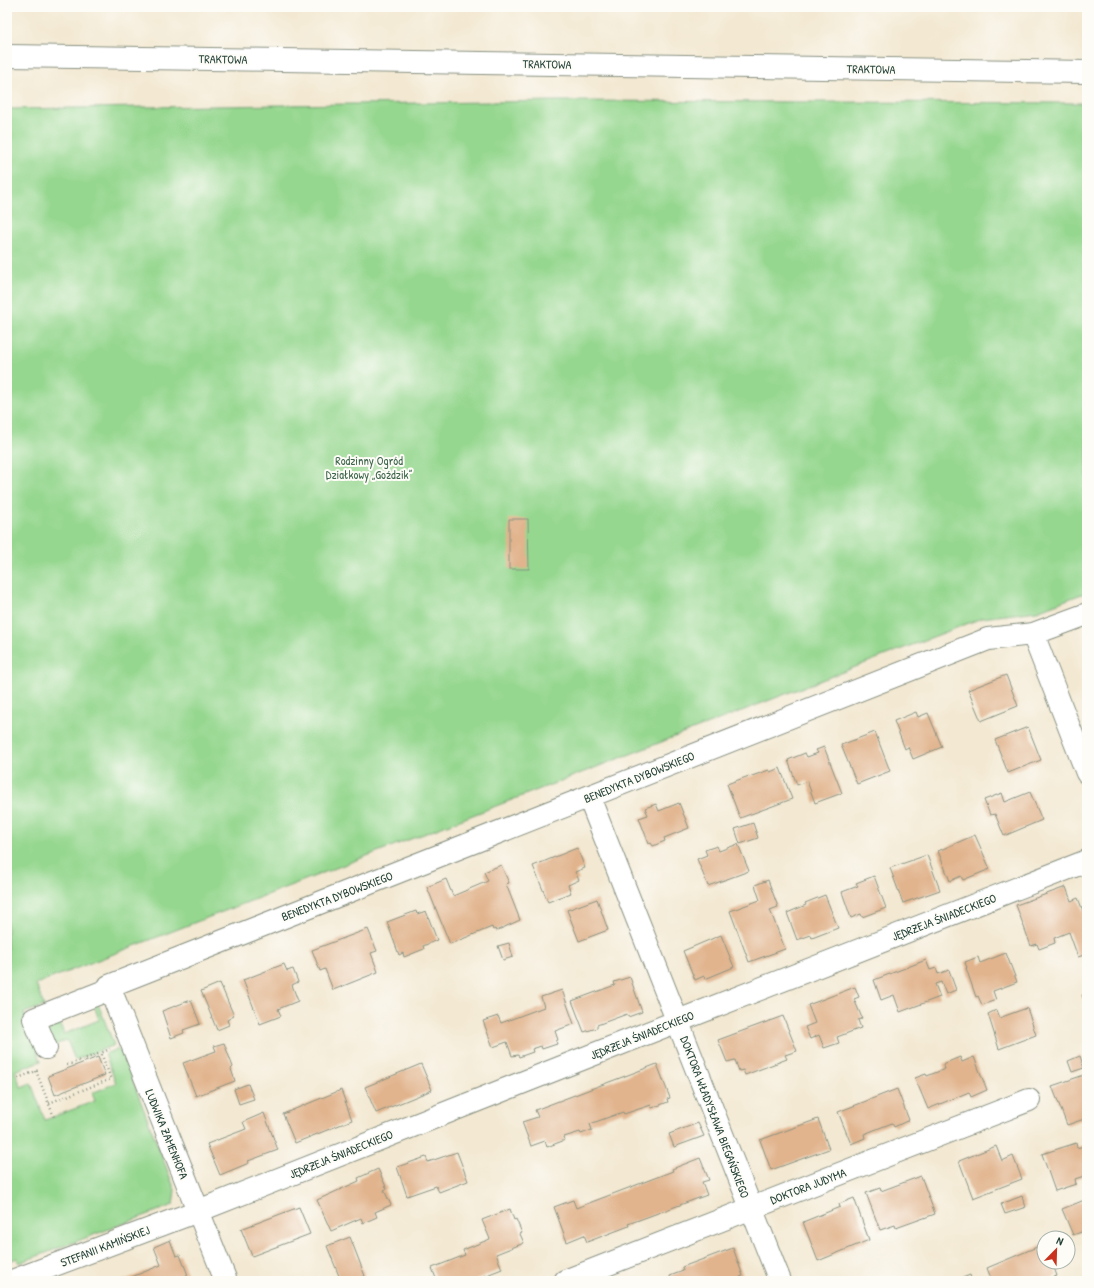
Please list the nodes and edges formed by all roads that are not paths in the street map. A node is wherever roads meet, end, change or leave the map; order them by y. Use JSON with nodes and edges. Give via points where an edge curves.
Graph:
{"nodes":[{"id":1,"x":7,"y":56,"type":"edge"},
{"id":2,"x":1087,"y":72,"type":"edge"},
{"id":3,"x":1087,"y":614,"type":"edge"},
{"id":4,"x":1032,"y":634,"type":"junction"},
{"id":5,"x":1087,"y":773,"type":"edge"},
{"id":6,"x":589,"y":797,"type":"junction"},
{"id":7,"x":1087,"y":861,"type":"edge"},
{"id":8,"x":109,"y":988,"type":"junction"},
{"id":9,"x":678,"y":1021,"type":"junction"},
{"id":10,"x":46,"y":1048,"type":"dead end"},
{"id":11,"x":1029,"y":1100,"type":"dead end"},
{"id":12,"x":751,"y":1208,"type":"junction"},
{"id":13,"x":198,"y":1211,"type":"junction"},
{"id":14,"x":12,"y":1281,"type":"edge"},
{"id":15,"x":226,"y":1281,"type":"edge"},
{"id":16,"x":565,"y":1281,"type":"edge"},
{"id":17,"x":780,"y":1281,"type":"edge"}],
"edges":[{"from":1,"to":2,"type":"street","name":"TRAKTOWA"},
{"from":3,"to":4,"type":"street","name":"BENEDYKTA DYBOWSKIEGO"},
{"from":4,"to":5,"type":"street"},
{"from":4,"to":6,"type":"street","name":"BENEDYKTA DYBOWSKIEGO","via":[[988,639]]},
{"from":6,"to":8,"type":"street","name":"BENEDYKTA DYBOWSKIEGO"},
{"from":6,"to":9,"type":"street","name":"DOKTORA WŁADYSŁAWA BIEGAŃSKIEGO"},
{"from":7,"to":9,"type":"street","name":"JĘDRZEJA ŚNIADECKIEGO"},
{"from":8,"to":10,"type":"street","name":"BENEDYKTA DYBOWSKIEGO","via":[[34,1019]]},
{"from":8,"to":13,"type":"street","name":"LUDWIKA ZAMENHOFA"},
{"from":9,"to":12,"type":"street","name":"DOKTORA WŁADYSŁAWA BIEGAŃSKIEGO"},
{"from":9,"to":13,"type":"street","name":"JĘDRZEJA ŚNIADECKIEGO"},
{"from":11,"to":12,"type":"street","name":"DOKTORA JUDYMA"},
{"from":12,"to":16,"type":"street","name":"DOKTORA JUDYMA"},
{"from":12,"to":17,"type":"street","name":"DOKTORA WŁADYSŁAWA BIEGAŃSKIEGO"},
{"from":13,"to":14,"type":"street","name":"STEFANII KAMIŃSKIEJ"},
{"from":13,"to":15,"type":"street","name":"LUDWIKA ZAMENHOFA"}]}
